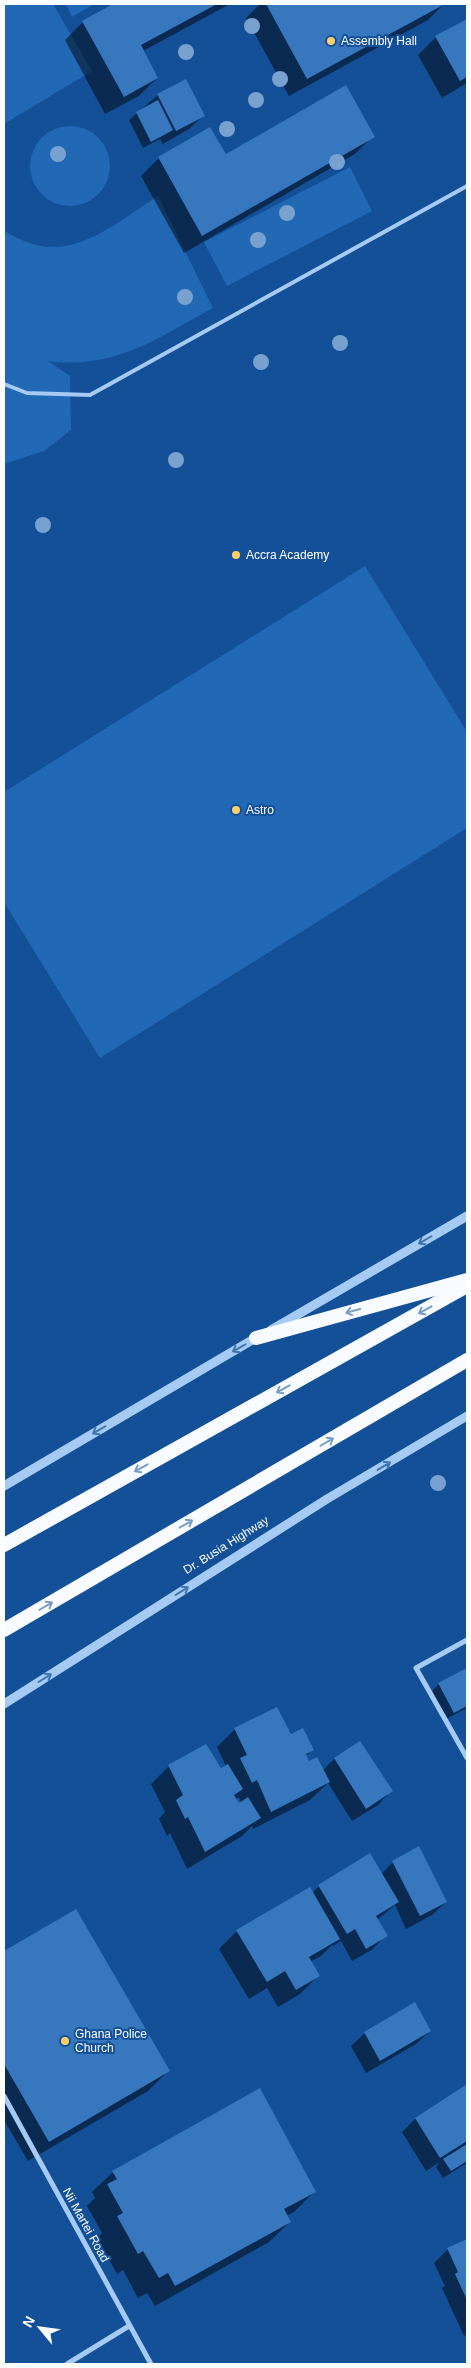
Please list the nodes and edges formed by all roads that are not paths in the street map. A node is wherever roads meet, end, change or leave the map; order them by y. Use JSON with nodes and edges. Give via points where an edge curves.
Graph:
{"nodes":[{"id":1,"x":467,"y":187,"type":"edge"},
{"id":2,"x":4,"y":384,"type":"edge"},
{"id":3,"x":467,"y":1216,"type":"edge"},
{"id":4,"x":467,"y":1280,"type":"edge"},
{"id":5,"x":467,"y":1286,"type":"edge"},
{"id":6,"x":256,"y":1338,"type":"junction"},
{"id":7,"x":467,"y":1360,"type":"edge"},
{"id":8,"x":467,"y":1416,"type":"edge"},
{"id":9,"x":4,"y":1486,"type":"edge"},
{"id":10,"x":4,"y":1544,"type":"edge"},
{"id":11,"x":4,"y":1630,"type":"edge"},
{"id":12,"x":467,"y":1640,"type":"edge"},
{"id":13,"x":4,"y":1704,"type":"edge"},
{"id":14,"x":467,"y":1758,"type":"edge"},
{"id":15,"x":4,"y":2096,"type":"edge"},
{"id":16,"x":130,"y":2326,"type":"junction"},
{"id":17,"x":66,"y":2364,"type":"edge"},
{"id":18,"x":151,"y":2364,"type":"edge"}],
"edges":[{"from":1,"to":2,"type":"lane","via":[[90,395],[27,393]]},
{"from":3,"to":6,"type":"street","one_way":true},
{"from":4,"to":6,"type":"highway","one_way":true},
{"from":5,"to":10,"type":"highway","one_way":true},
{"from":6,"to":9,"type":"street","one_way":true},
{"from":11,"to":7,"type":"highway","one_way":true},
{"from":13,"to":8,"type":"street","name":"Dr. Busia Highway","one_way":true,"via":[[327,1499]]},
{"from":12,"to":14,"type":"street","via":[[416,1668]]},
{"from":15,"to":16,"type":"street","name":"Nii Martei Road"},
{"from":16,"to":17,"type":"street"},
{"from":16,"to":18,"type":"street","name":"Nii Martei Road"}]}
